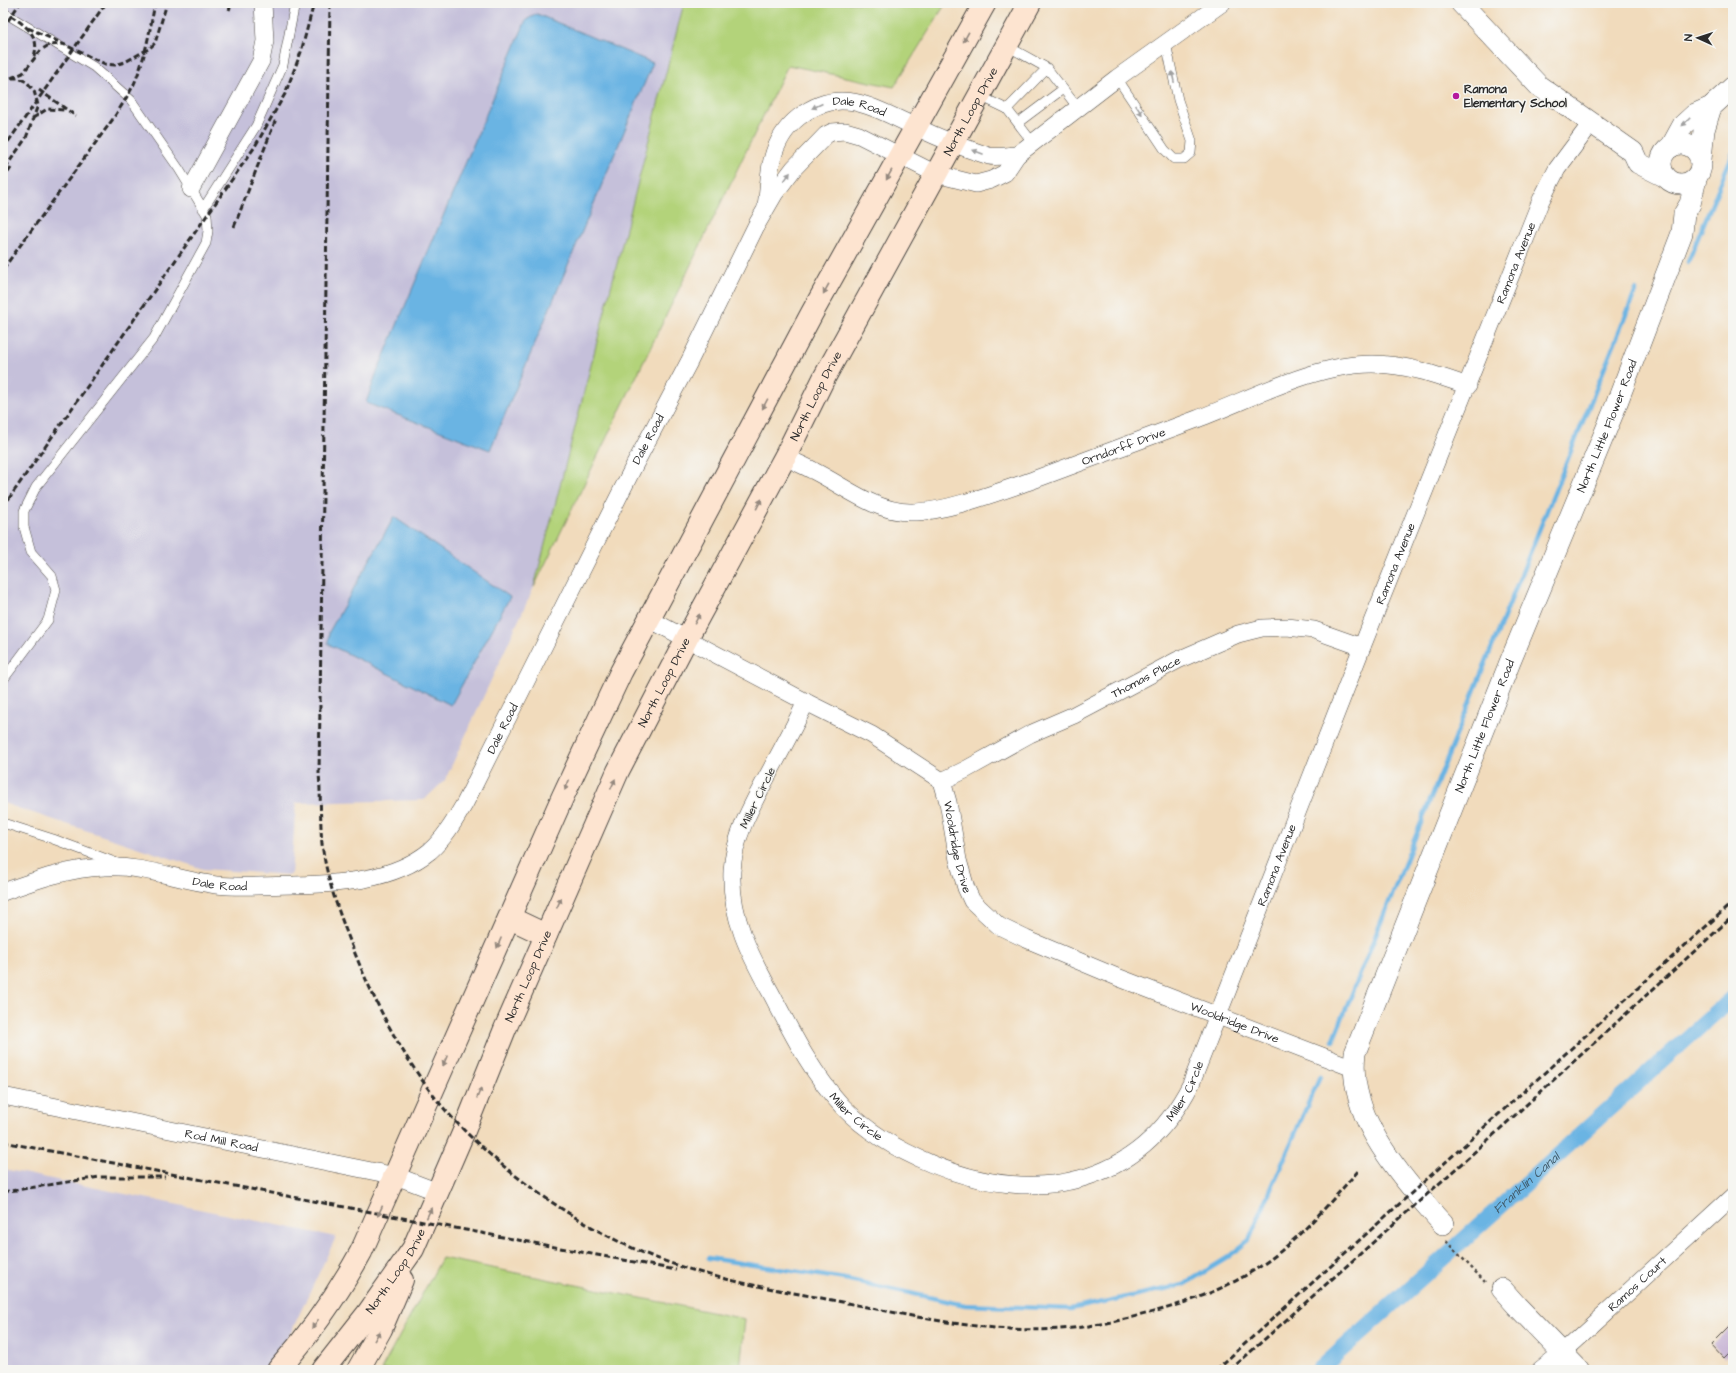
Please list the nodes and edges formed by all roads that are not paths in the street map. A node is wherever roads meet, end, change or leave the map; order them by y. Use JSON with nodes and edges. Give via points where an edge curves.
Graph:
{"nodes":[{"id":1,"x":263,"y":3,"type":"edge"},
{"id":2,"x":295,"y":3,"type":"edge"},
{"id":3,"x":985,"y":3,"type":"edge"},
{"id":4,"x":1030,"y":3,"type":"edge"},
{"id":5,"x":1222,"y":3,"type":"edge"},
{"id":6,"x":1461,"y":3,"type":"edge"},
{"id":7,"x":3,"y":12,"type":"edge"},
{"id":8,"x":1166,"y":43,"type":"junction"},
{"id":9,"x":1007,"y":46,"type":"junction"},
{"id":10,"x":1047,"y":68,"type":"junction"},
{"id":11,"x":1117,"y":78,"type":"junction"},
{"id":12,"x":1733,"y":87,"type":"edge"},
{"id":13,"x":1063,"y":89,"type":"junction"},
{"id":14,"x":980,"y":96,"type":"junction"},
{"id":15,"x":1711,"y":107,"type":"junction"},
{"id":16,"x":1078,"y":108,"type":"junction"},
{"id":17,"x":1007,"y":109,"type":"junction"},
{"id":18,"x":1019,"y":122,"type":"junction"},
{"id":19,"x":1592,"y":122,"type":"junction"},
{"id":20,"x":916,"y":128,"type":"junction"},
{"id":21,"x":955,"y":142,"type":"junction"},
{"id":22,"x":1033,"y":143,"type":"junction"},
{"id":23,"x":1668,"y":150,"type":"junction"},
{"id":24,"x":1633,"y":152,"type":"junction"},
{"id":25,"x":899,"y":156,"type":"junction"},
{"id":26,"x":1017,"y":156,"type":"junction"},
{"id":27,"x":1698,"y":169,"type":"junction"},
{"id":28,"x":936,"y":174,"type":"junction"},
{"id":29,"x":1667,"y":178,"type":"junction"},
{"id":30,"x":191,"y":189,"type":"junction"},
{"id":31,"x":203,"y":209,"type":"junction"},
{"id":32,"x":766,"y":209,"type":"junction"},
{"id":33,"x":1684,"y":214,"type":"junction"},
{"id":34,"x":1468,"y":386,"type":"junction"},
{"id":35,"x":785,"y":456,"type":"junction"},
{"id":36,"x":649,"y":618,"type":"junction"},
{"id":37,"x":687,"y":638,"type":"junction"},
{"id":38,"x":1362,"y":648,"type":"junction"},
{"id":39,"x":3,"y":680,"type":"edge"},
{"id":40,"x":806,"y":702,"type":"junction"},
{"id":41,"x":942,"y":780,"type":"junction"},
{"id":42,"x":3,"y":823,"type":"edge"},
{"id":43,"x":132,"y":868,"type":"junction"},
{"id":44,"x":3,"y":892,"type":"edge"},
{"id":45,"x":510,"y":918,"type":"junction"},
{"id":46,"x":546,"y":934,"type":"junction"},
{"id":47,"x":1217,"y":1015,"type":"junction"},
{"id":48,"x":1353,"y":1068,"type":"junction"},
{"id":49,"x":3,"y":1096,"type":"edge"},
{"id":50,"x":396,"y":1176,"type":"junction"},
{"id":51,"x":438,"y":1192,"type":"junction"},
{"id":52,"x":1733,"y":1196,"type":"edge"},
{"id":53,"x":1445,"y":1233,"type":"road end"},
{"id":54,"x":413,"y":1249,"type":"junction"},
{"id":55,"x":1502,"y":1289,"type":"dead end"},
{"id":56,"x":1563,"y":1352,"type":"junction"},
{"id":57,"x":278,"y":1370,"type":"edge"},
{"id":58,"x":323,"y":1370,"type":"edge"},
{"id":59,"x":358,"y":1370,"type":"edge"},
{"id":60,"x":1540,"y":1370,"type":"edge"},
{"id":61,"x":1579,"y":1370,"type":"edge"}],
"edges":[{"from":1,"to":30,"type":"street","via":[[265,41],[261,61]]},
{"from":2,"to":31,"type":"lane","via":[[283,65],[256,126]]},
{"from":3,"to":20,"type":"main road","one_way":true},
{"from":4,"to":9,"type":"main road","name":"North Loop Drive"},
{"from":5,"to":8,"type":"street","name":"Dale Road"},
{"from":6,"to":19,"type":"street","via":[[1539,86]]},
{"from":7,"to":30,"type":"lane","via":[[94,67],[131,100]]},
{"from":8,"to":11,"type":"street","name":"Dale Road"},
{"from":11,"to":8,"type":"lane","one_way":true,"via":[[1165,150],[1174,159],[1184,160],[1191,153],[1192,141],[1178,100]]},
{"from":9,"to":10,"type":"lane"},
{"from":9,"to":14,"type":"main road","name":"North Loop Drive"},
{"from":10,"to":13,"type":"lane"},
{"from":10,"to":17,"type":"lane"},
{"from":11,"to":16,"type":"street","name":"Dale Road"},
{"from":12,"to":15,"type":"street"},
{"from":13,"to":16,"type":"lane"},
{"from":13,"to":18,"type":"lane"},
{"from":14,"to":17,"type":"lane"},
{"from":14,"to":21,"type":"main road","name":"North Loop Drive"},
{"from":15,"to":23,"type":"street","one_way":true,"via":[[1695,114],[1683,125]]},
{"from":15,"to":27,"type":"street","name":"North Little Flower Road","via":[[1704,130]]},
{"from":16,"to":22,"type":"street","name":"Dale Road"},
{"from":17,"to":18,"type":"lane"},
{"from":18,"to":22,"type":"lane"},
{"from":19,"to":24,"type":"street"},
{"from":19,"to":34,"type":"street","name":"Ramona Avenue","via":[[1557,169],[1541,200]]},
{"from":20,"to":21,"type":"street","name":"Dale Road"},
{"from":20,"to":25,"type":"main road"},
{"from":20,"to":32,"type":"street","name":"Dale Road","one_way":true,"via":[[866,105],[850,101],[828,102],[808,110],[793,122],[777,146],[768,178]]},
{"from":26,"to":21,"type":"street","name":"Dale Road","one_way":true,"via":[[992,156]]},
{"from":21,"to":28,"type":"main road","name":"North Loop Drive"},
{"from":22,"to":26,"type":"street","name":"Dale Road"},
{"from":23,"to":24,"type":"street","via":[[1654,153],[1646,150]]},
{"from":23,"to":27,"type":"street","via":[[1679,144],[1694,149]]},
{"from":23,"to":29,"type":"street","via":[[1661,165]]},
{"from":24,"to":29,"type":"street","via":[[1638,164]]},
{"from":25,"to":28,"type":"street","name":"Dale Road"},
{"from":32,"to":25,"type":"street","name":"Dale Road","one_way":true,"via":[[794,168],[818,141],[832,132],[845,131],[859,135]]},
{"from":25,"to":36,"type":"main road","one_way":true},
{"from":26,"to":28,"type":"street","name":"Dale Road","via":[[1005,173],[976,184]]},
{"from":27,"to":29,"type":"street","via":[[1690,183],[1682,185]]},
{"from":27,"to":33,"type":"street","name":"North Little Flower Road","via":[[1690,204]]},
{"from":28,"to":35,"type":"main road","name":"North Loop Drive","via":[[824,378]]},
{"from":29,"to":33,"type":"street"},
{"from":30,"to":31,"type":"lane"},
{"from":31,"to":39,"type":"lane","via":[[207,215],[206,244],[154,338],[36,487],[24,511],[24,527],[31,552],[52,576],[56,590],[48,620]]},
{"from":32,"to":43,"type":"street","name":"Dale Road","via":[[465,803],[442,839],[429,852],[403,867],[331,884],[260,887],[216,885],[162,872]]},
{"from":33,"to":48,"type":"street","name":"North Little Flower Road","via":[[1682,233],[1613,412],[1361,1036]]},
{"from":34,"to":35,"type":"street","name":"Orndorff Drive","via":[[1401,366],[1372,364],[1341,367],[1287,382],[1197,419],[1010,488],[930,510],[910,512],[876,504]]},
{"from":34,"to":38,"type":"street","name":"Ramona Avenue"},
{"from":37,"to":35,"type":"main road","name":"North Loop Drive","one_way":true},
{"from":36,"to":37,"type":"street"},
{"from":36,"to":45,"type":"main road","one_way":true,"via":[[595,724]]},
{"from":37,"to":40,"type":"street"},
{"from":46,"to":37,"type":"main road","name":"North Loop Drive","one_way":true,"via":[[618,771]]},
{"from":38,"to":41,"type":"street","name":"Thomas Place","via":[[1314,630],[1262,628],[1238,634],[1178,660]]},
{"from":38,"to":47,"type":"street","name":"Ramona Avenue"},
{"from":40,"to":41,"type":"street","via":[[872,736]]},
{"from":40,"to":47,"type":"street","name":"Miller Circle","via":[[744,823],[732,869],[738,922],[749,953],[813,1072],[843,1107],[885,1141],[912,1156],[957,1175],[999,1184],[1048,1185],[1075,1181],[1107,1170],[1137,1151],[1173,1116],[1191,1084]]},
{"from":41,"to":47,"type":"street","name":"Wooldridge Drive","via":[[962,878],[972,901],[986,916],[999,926],[1026,939]]},
{"from":42,"to":43,"type":"lane"},
{"from":43,"to":44,"type":"street","name":"Dale Road","via":[[85,868]]},
{"from":45,"to":46,"type":"main road"},
{"from":45,"to":50,"type":"main road","one_way":true},
{"from":51,"to":46,"type":"main road","name":"North Loop Drive","one_way":true},
{"from":47,"to":48,"type":"street","name":"Wooldridge Drive"},
{"from":48,"to":53,"type":"street","name":"North Little Flower Road","via":[[1355,1084],[1366,1118],[1407,1183]]},
{"from":49,"to":50,"type":"street","name":"Rod Mill Road"},
{"from":50,"to":51,"type":"street","name":"Rod Mill Road"},
{"from":50,"to":57,"type":"main road","one_way":true,"via":[[342,1287],[293,1354]]},
{"from":54,"to":51,"type":"main road","name":"North Loop Drive","one_way":true},
{"from":52,"to":56,"type":"street","name":"Ramos Court"},
{"from":54,"to":58,"type":"main road","name":"North Loop Drive","via":[[364,1319]]},
{"from":59,"to":54,"type":"main road","one_way":true,"via":[[382,1329]]},
{"from":55,"to":56,"type":"street"},
{"from":56,"to":60,"type":"street","name":"Ramos Court"},
{"from":56,"to":61,"type":"street"}]}
